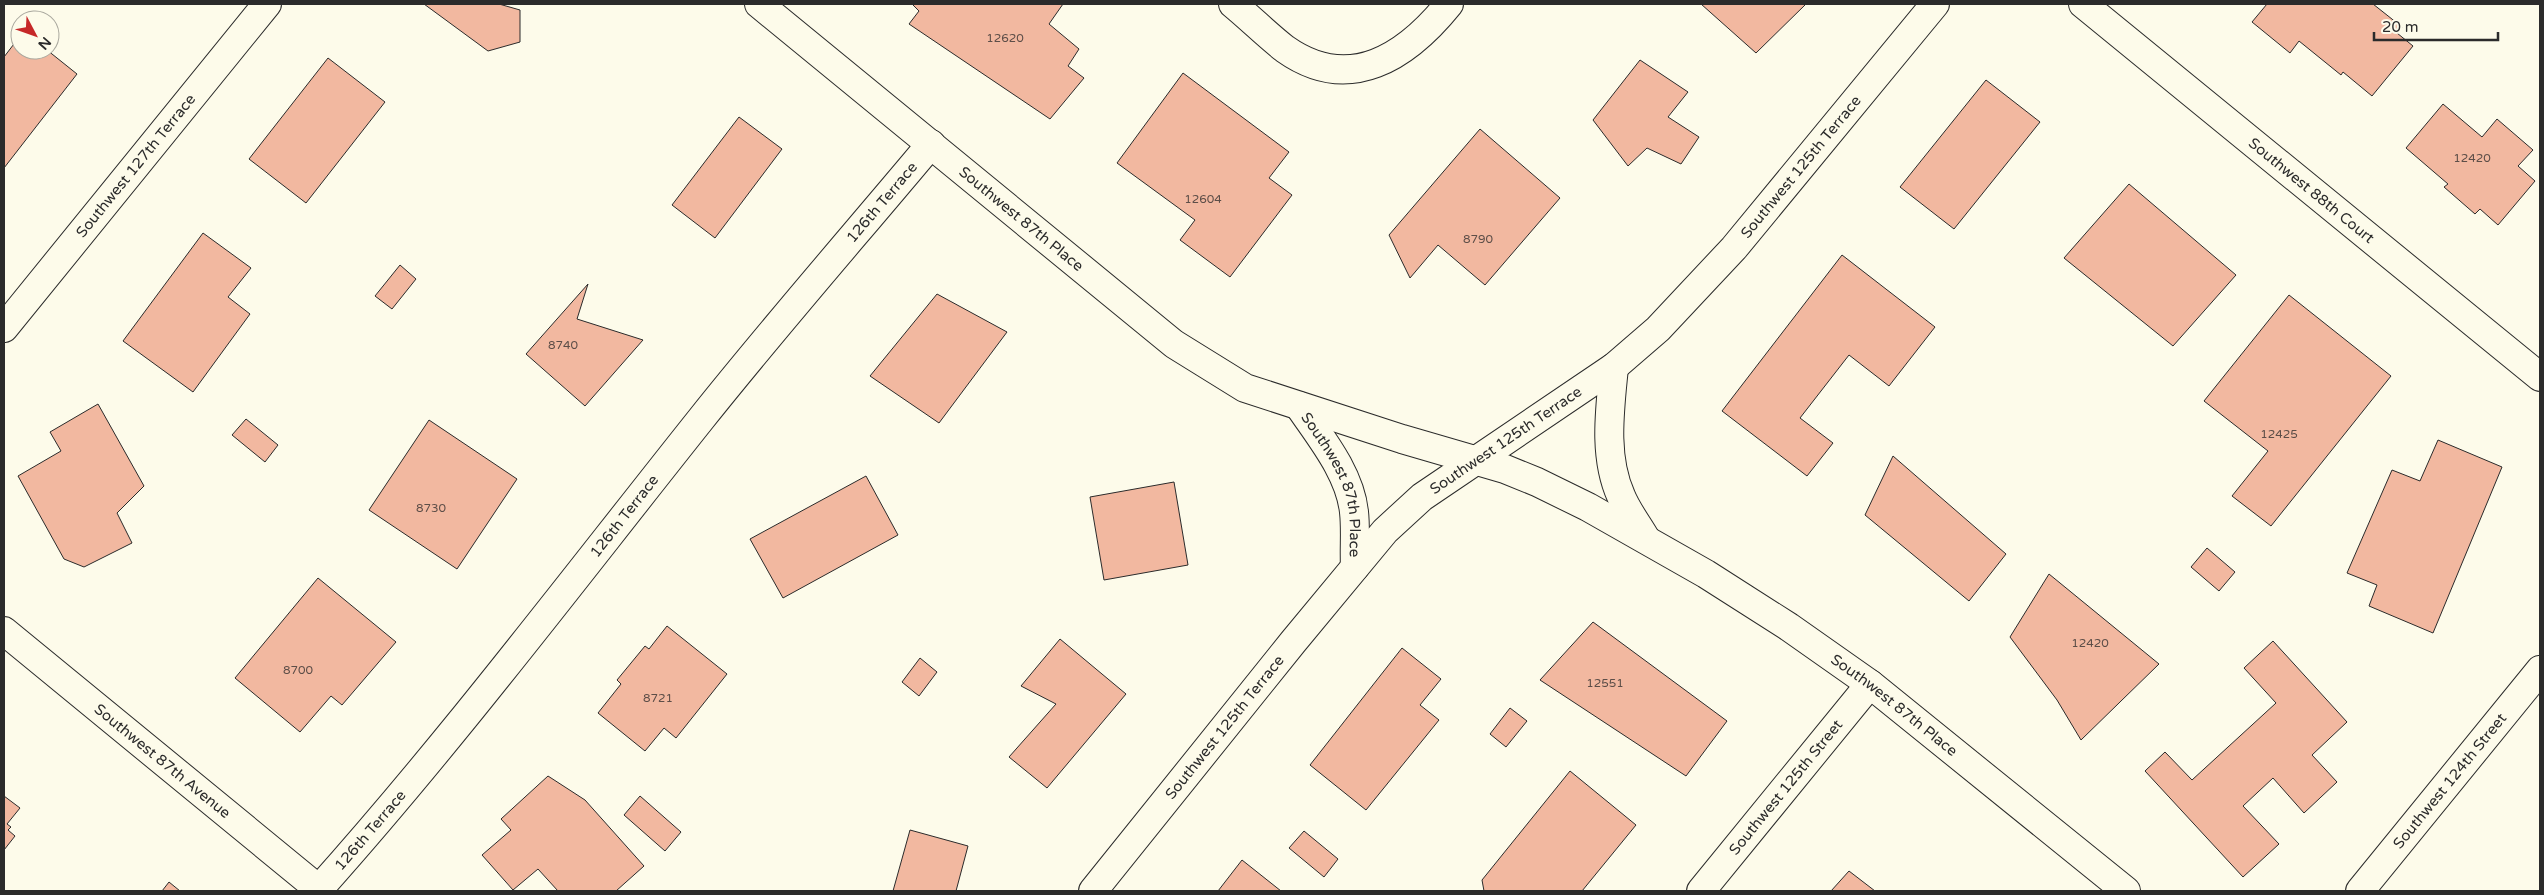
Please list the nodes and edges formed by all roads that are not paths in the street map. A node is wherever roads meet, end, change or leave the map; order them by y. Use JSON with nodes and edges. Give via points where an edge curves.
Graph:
{"nodes":[{"id":1,"x":267,"y":4,"type":"edge"},
{"id":2,"x":759,"y":4,"type":"edge"},
{"id":3,"x":1233,"y":4,"type":"edge"},
{"id":4,"x":1449,"y":4,"type":"edge"},
{"id":5,"x":1935,"y":4,"type":"edge"},
{"id":6,"x":2084,"y":4,"type":"edge"},
{"id":7,"x":931,"y":144,"type":"junction"},
{"id":8,"x":4,"y":328,"type":"edge"},
{"id":9,"x":1614,"y":367,"type":"junction"},
{"id":10,"x":2540,"y":377,"type":"edge"},
{"id":11,"x":1299,"y":406,"type":"junction"},
{"id":12,"x":1474,"y":460,"type":"junction"},
{"id":13,"x":1647,"y":540,"type":"junction"},
{"id":14,"x":1354,"y":567,"type":"junction"},
{"id":15,"x":4,"y":631,"type":"edge"},
{"id":16,"x":2540,"y":670,"type":"edge"},
{"id":17,"x":1870,"y":684,"type":"junction"},
{"id":18,"x":320,"y":890,"type":"edge"},
{"id":19,"x":1093,"y":891,"type":"edge"},
{"id":20,"x":1701,"y":891,"type":"edge"},
{"id":21,"x":2126,"y":891,"type":"edge"},
{"id":22,"x":2360,"y":891,"type":"edge"}],
"edges":[{"from":1,"to":8,"type":"street","name":"Southwest 127th Terrace"},
{"from":2,"to":7,"type":"street","name":"Southwest 87th Place"},
{"from":3,"to":4,"type":"street","via":[[1286,49],[1331,68],[1350,70],[1369,68],[1401,52],[1419,38]]},
{"from":5,"to":9,"type":"street","name":"Southwest 125th Terrace","via":[[1734,248],[1658,329]]},
{"from":6,"to":10,"type":"street","name":"Southwest 88th Court"},
{"from":7,"to":11,"type":"street","name":"Southwest 87th Place","via":[[1174,344],[1246,388]]},
{"from":7,"to":18,"type":"street","name":"126th Terrace","via":[[704,416]]},
{"from":9,"to":12,"type":"street","name":"Southwest 125th Terrace"},
{"from":9,"to":13,"type":"street","name":"Southwest 87th Place","via":[[1609,416],[1613,474],[1621,497]]},
{"from":11,"to":12,"type":"street","name":"Southwest 87th Place"},
{"from":11,"to":14,"type":"street","name":"Southwest 87th Place","via":[[1346,482],[1354,511]]},
{"from":12,"to":13,"type":"street","name":"Southwest 87th Place","via":[[1537,482]]},
{"from":12,"to":14,"type":"street","name":"Southwest 125th Terrace","via":[[1402,514]]},
{"from":13,"to":17,"type":"street","name":"Southwest 87th Place","via":[[1789,627]]},
{"from":14,"to":19,"type":"street","name":"Southwest 125th Terrace"},
{"from":15,"to":18,"type":"street","name":"Southwest 87th Avenue"},
{"from":16,"to":22,"type":"street","name":"Southwest 124th Street"},
{"from":17,"to":20,"type":"street","name":"Southwest 125th Street"},
{"from":17,"to":21,"type":"street","name":"Southwest 87th Place"}]}
